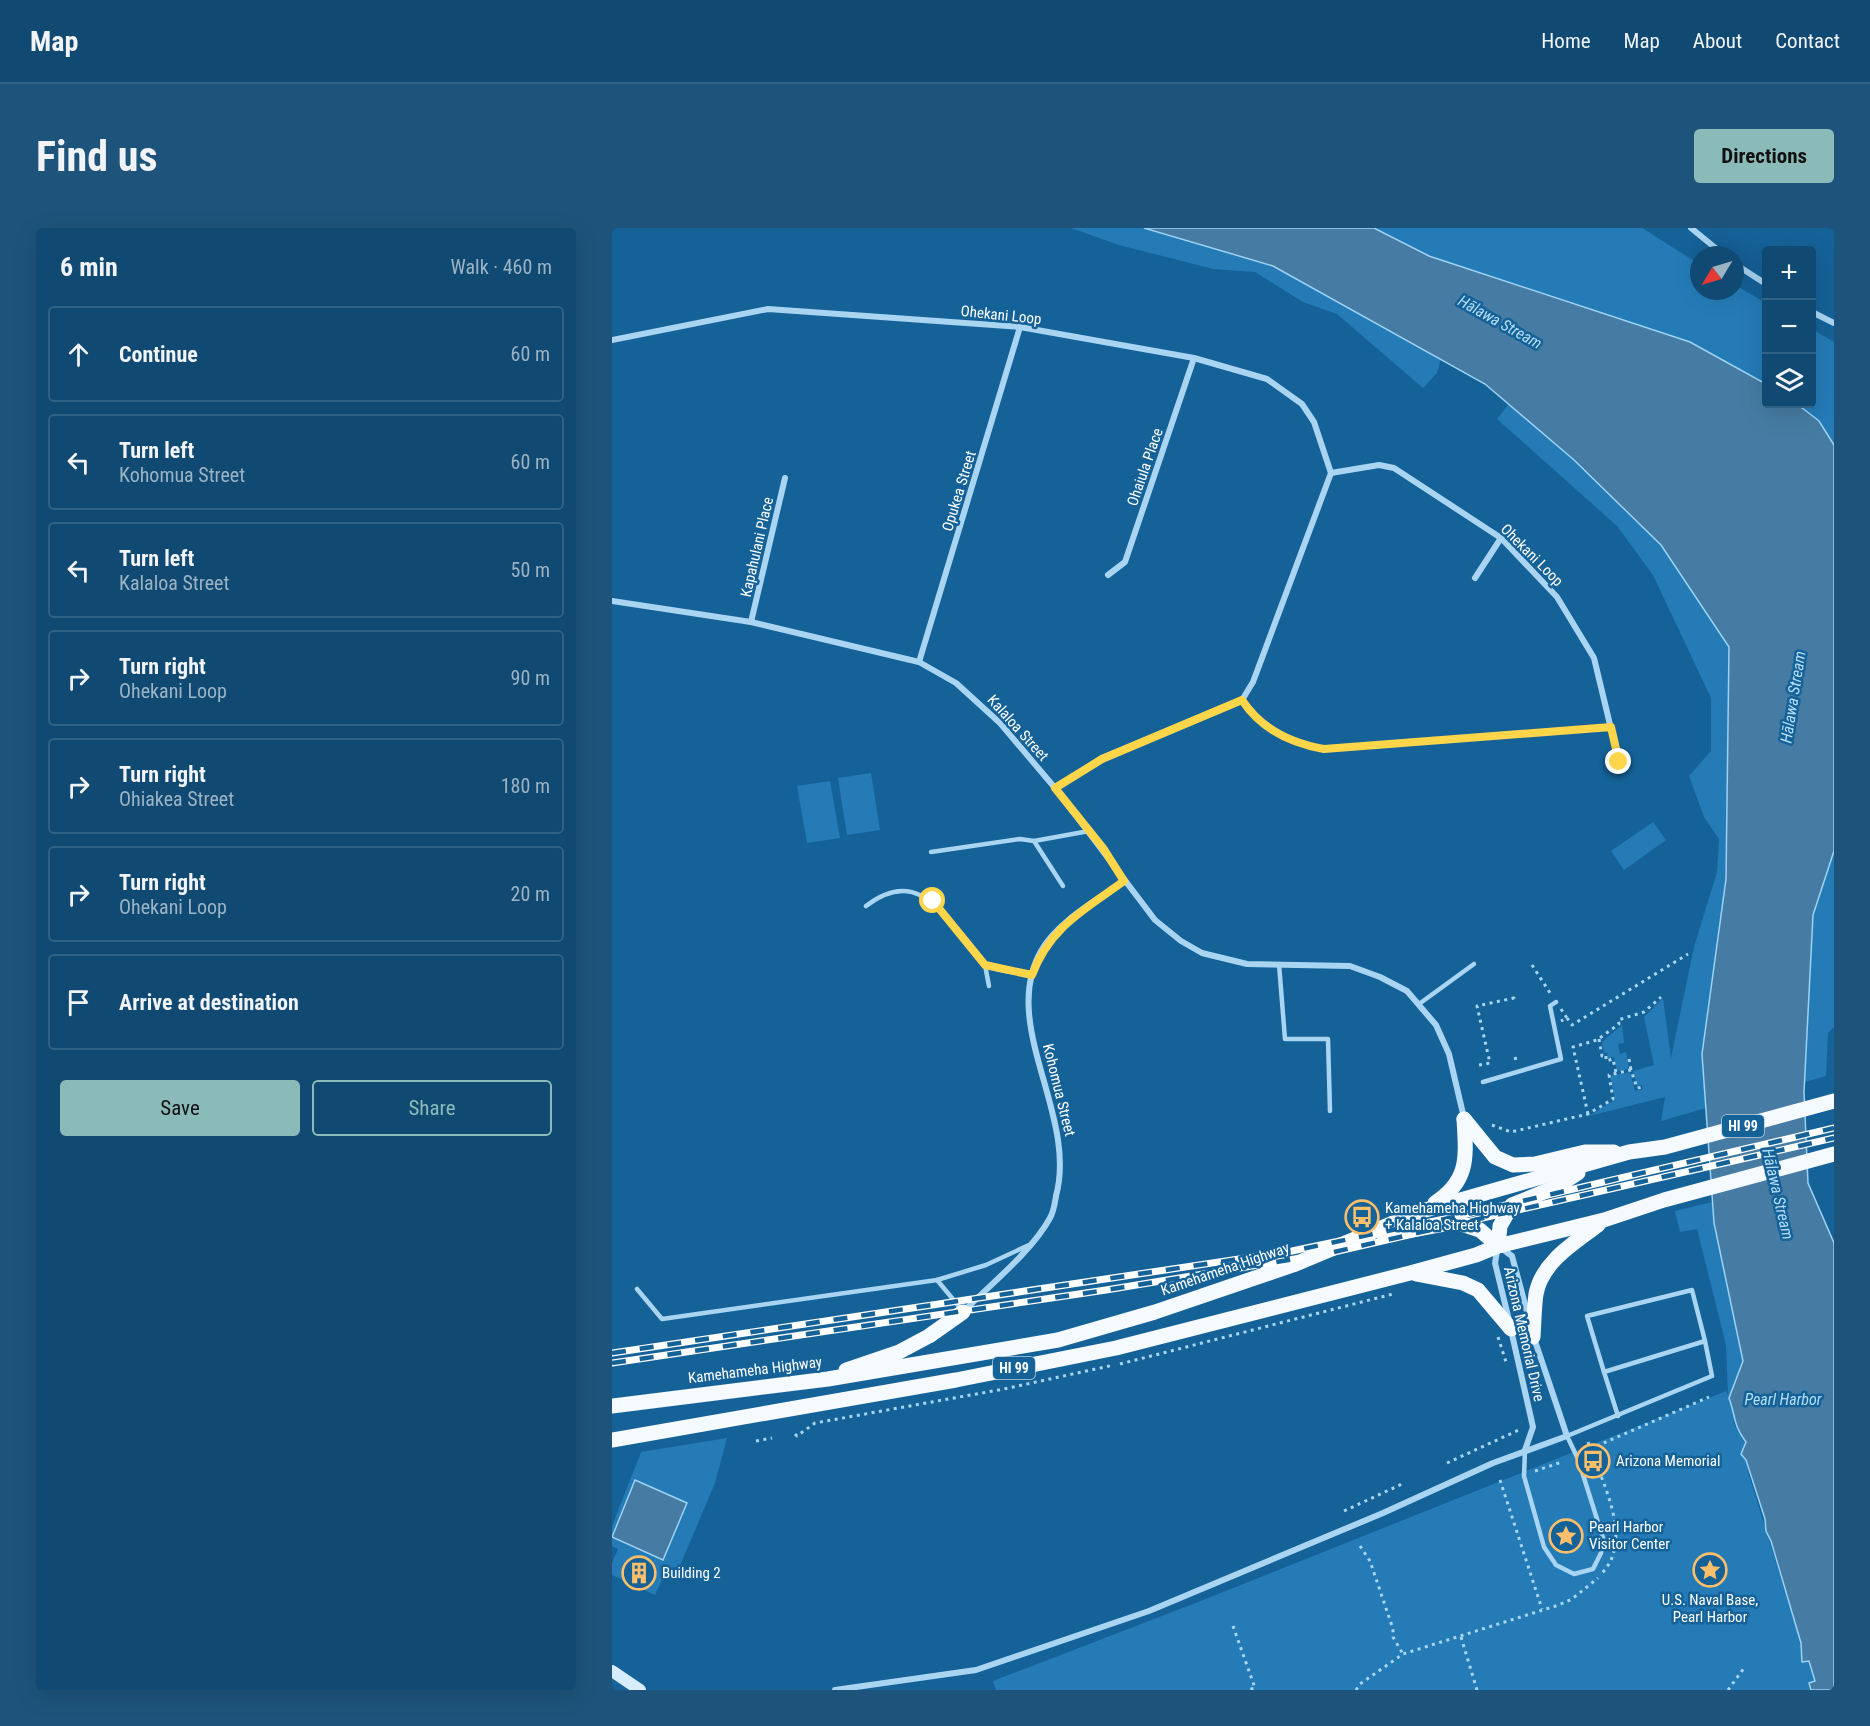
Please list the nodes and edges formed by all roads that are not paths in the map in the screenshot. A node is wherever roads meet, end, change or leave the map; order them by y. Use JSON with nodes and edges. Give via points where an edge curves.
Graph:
{"nodes":[{"id":1,"x":1690,"y":228,"type":"edge"},
{"id":2,"x":1713,"y":246,"type":"edge"},
{"id":3,"x":1744,"y":270,"type":"edge"},
{"id":4,"x":1762,"y":281,"type":"edge"},
{"id":5,"x":1816,"y":314,"type":"edge"},
{"id":6,"x":1834,"y":323,"type":"edge"},
{"id":7,"x":1020,"y":327,"type":"junction"},
{"id":8,"x":612,"y":340,"type":"edge"},
{"id":9,"x":1194,"y":358,"type":"junction"},
{"id":10,"x":1331,"y":473,"type":"junction"},
{"id":11,"x":785,"y":478,"type":"dead end"},
{"id":12,"x":1501,"y":538,"type":"junction"},
{"id":13,"x":1108,"y":575,"type":"dead end"},
{"id":14,"x":1475,"y":578,"type":"dead end"},
{"id":15,"x":612,"y":601,"type":"edge"},
{"id":16,"x":752,"y":622,"type":"junction"},
{"id":17,"x":919,"y":662,"type":"junction"},
{"id":18,"x":1242,"y":700,"type":"junction"},
{"id":19,"x":1611,"y":727,"type":"junction"},
{"id":20,"x":1619,"y":762,"type":"dead end"},
{"id":21,"x":1055,"y":788,"type":"junction"},
{"id":22,"x":1089,"y":831,"type":"junction"},
{"id":23,"x":1034,"y":841,"type":"junction"},
{"id":24,"x":931,"y":852,"type":"dead end"},
{"id":25,"x":1124,"y":881,"type":"junction"},
{"id":26,"x":1063,"y":886,"type":"dead end"},
{"id":27,"x":866,"y":906,"type":"dead end"},
{"id":28,"x":1279,"y":964,"type":"junction"},
{"id":29,"x":1474,"y":964,"type":"dead end"},
{"id":30,"x":985,"y":965,"type":"junction"},
{"id":31,"x":1032,"y":975,"type":"junction"},
{"id":32,"x":989,"y":986,"type":"dead end"},
{"id":33,"x":1557,"y":1002,"type":"dead end"},
{"id":34,"x":1419,"y":1004,"type":"junction"},
{"id":35,"x":1483,"y":1082,"type":"dead end"},
{"id":36,"x":1828,"y":1103,"type":"edge"},
{"id":37,"x":1330,"y":1111,"type":"dead end"},
{"id":38,"x":1464,"y":1119,"type":"junction"},
{"id":39,"x":1629,"y":1152,"type":"junction"},
{"id":40,"x":1834,"y":1155,"type":"edge"},
{"id":41,"x":1594,"y":1163,"type":"junction"},
{"id":42,"x":1422,"y":1211,"type":"junction"},
{"id":43,"x":1604,"y":1220,"type":"junction"},
{"id":44,"x":1350,"y":1243,"type":"junction"},
{"id":45,"x":1029,"y":1245,"type":"junction"},
{"id":46,"x":1498,"y":1246,"type":"junction"},
{"id":47,"x":1410,"y":1273,"type":"junction"},
{"id":48,"x":937,"y":1280,"type":"junction"},
{"id":49,"x":637,"y":1289,"type":"dead end"},
{"id":50,"x":963,"y":1312,"type":"junction"},
{"id":51,"x":1504,"y":1330,"type":"junction"},
{"id":52,"x":1533,"y":1337,"type":"junction"},
{"id":53,"x":1705,"y":1341,"type":"junction"},
{"id":54,"x":1604,"y":1372,"type":"junction"},
{"id":55,"x":828,"y":1379,"type":"junction"},
{"id":56,"x":612,"y":1406,"type":"edge"},
{"id":57,"x":1618,"y":1416,"type":"junction"},
{"id":58,"x":1567,"y":1436,"type":"junction"},
{"id":59,"x":612,"y":1440,"type":"edge"},
{"id":60,"x":1525,"y":1450,"type":"junction"},
{"id":61,"x":612,"y":1671,"type":"edge"},
{"id":62,"x":640,"y":1690,"type":"edge"},
{"id":63,"x":835,"y":1690,"type":"edge"}],
"edges":[{"from":1,"to":2,"type":"street"},
{"from":3,"to":4,"type":"street"},
{"from":5,"to":6,"type":"street"},
{"from":7,"to":8,"type":"street","name":"Ohekani Loop","via":[[768,309]]},
{"from":7,"to":9,"type":"street","name":"Ohekani Loop"},
{"from":7,"to":17,"type":"street","name":"Opukea Street"},
{"from":9,"to":10,"type":"street","name":"Ohekani Loop","via":[[1267,379],[1302,404],[1314,422]]},
{"from":9,"to":13,"type":"street","name":"Ohaiula Place","via":[[1125,562]]},
{"from":10,"to":12,"type":"street","name":"Ohekani Loop","via":[[1379,465],[1394,468]]},
{"from":10,"to":18,"type":"street"},
{"from":11,"to":16,"type":"street","name":"Kapahulani Place"},
{"from":12,"to":14,"type":"street"},
{"from":12,"to":19,"type":"street","name":"Ohekani Loop","via":[[1557,597],[1594,658]]},
{"from":15,"to":16,"type":"street","name":"Kalaloa Street"},
{"from":16,"to":17,"type":"street","name":"Kalaloa Street"},
{"from":17,"to":21,"type":"street","name":"Kalaloa Street","via":[[978,701]]},
{"from":18,"to":19,"type":"street","via":[[1254,719],[1279,735],[1324,749]]},
{"from":18,"to":21,"type":"street","via":[[1102,759]]},
{"from":19,"to":20,"type":"street","name":"Ohekani Loop"},
{"from":21,"to":22,"type":"street","name":"Kalaloa Street"},
{"from":22,"to":23,"type":"lane"},
{"from":22,"to":25,"type":"street","name":"Kalaloa Street"},
{"from":23,"to":24,"type":"lane","via":[[1020,839]]},
{"from":23,"to":26,"type":"lane"},
{"from":25,"to":28,"type":"street","name":"Kalaloa Street","via":[[1155,920],[1181,942],[1202,953],[1247,964]]},
{"from":25,"to":31,"type":"street","name":"Kohomua Street","via":[[1063,925],[1041,951]]},
{"from":27,"to":30,"type":"lane","via":[[898,890],[916,892],[933,901]]},
{"from":28,"to":34,"type":"street","name":"Kalaloa Street","via":[[1350,966],[1407,991]]},
{"from":28,"to":37,"type":"lane","via":[[1285,1039],[1328,1039]]},
{"from":29,"to":34,"type":"lane"},
{"from":30,"to":31,"type":"lane"},
{"from":30,"to":32,"type":"lane"},
{"from":31,"to":45,"type":"street","name":"Kohomua Street","via":[[1027,997],[1032,1035],[1056,1119],[1062,1164],[1051,1217]]},
{"from":33,"to":35,"type":"lane","via":[[1550,1006],[1561,1059]]},
{"from":34,"to":38,"type":"street","name":"Kalaloa Street","via":[[1436,1025],[1449,1054]]},
{"from":36,"to":39,"type":"main road","name":"Kamehameha Highway","number":"HI 99","via":[[1665,1147]]},
{"from":38,"to":39,"type":"main road","via":[[1495,1157],[1513,1165],[1585,1152]]},
{"from":38,"to":42,"type":"main road","via":[[1466,1157],[1460,1180],[1449,1194]]},
{"from":39,"to":41,"type":"main road","name":"Kamehameha Highway","number":"HI 99"},
{"from":40,"to":43,"type":"main road","number":"HI 99"},
{"from":41,"to":42,"type":"main road","name":"Kamehameha Highway","number":"HI 99"},
{"from":41,"to":46,"type":"main road","via":[[1556,1187],[1512,1205],[1500,1226]]},
{"from":42,"to":44,"type":"main road","name":"Kamehameha Highway","number":"HI 99"},
{"from":43,"to":46,"type":"main road","number":"HI 99"},
{"from":43,"to":52,"type":"main road","via":[[1557,1256],[1546,1272],[1536,1292]]},
{"from":44,"to":46,"type":"main road","via":[[1455,1222],[1480,1230]]},
{"from":44,"to":55,"type":"main road","name":"Kamehameha Highway","number":"HI 99","via":[[1155,1312],[1058,1340]]},
{"from":45,"to":48,"type":"lane","via":[[986,1265]]},
{"from":45,"to":50,"type":"street","name":"Kohomua Street"},
{"from":46,"to":47,"type":"main road","number":"HI 99","via":[[1476,1256]]},
{"from":46,"to":51,"type":"street","name":"Arizona Memorial Drive","via":[[1495,1263]]},
{"from":46,"to":52,"type":"street","name":"Arizona Memorial Drive","via":[[1512,1256]]},
{"from":47,"to":51,"type":"main road","via":[[1463,1283],[1478,1290]]},
{"from":47,"to":59,"type":"main road","number":"HI 99","via":[[1116,1348]]},
{"from":48,"to":49,"type":"lane","via":[[662,1319]]},
{"from":48,"to":50,"type":"lane"},
{"from":50,"to":55,"type":"main road","via":[[899,1352]]},
{"from":51,"to":60,"type":"street","name":"Arizona Memorial Drive","via":[[1533,1427]]},
{"from":52,"to":58,"type":"street","name":"Arizona Memorial Drive"},
{"from":53,"to":54,"type":"lane"},
{"from":53,"to":54,"type":"lane","via":[[1692,1290],[1587,1316]]},
{"from":53,"to":57,"type":"lane","via":[[1712,1376]]},
{"from":54,"to":57,"type":"lane"},
{"from":55,"to":56,"type":"main road","name":"Kamehameha Highway","number":"HI 99"},
{"from":57,"to":58,"type":"lane"},
{"from":58,"to":60,"type":"street"},
{"from":58,"to":60,"type":"lane","via":[[1603,1538],[1593,1569],[1574,1574],[1556,1566],[1544,1547],[1524,1476]]},
{"from":60,"to":63,"type":"street","via":[[1383,1514],[1127,1619],[976,1670]]},
{"from":61,"to":62,"type":"street"}]}
